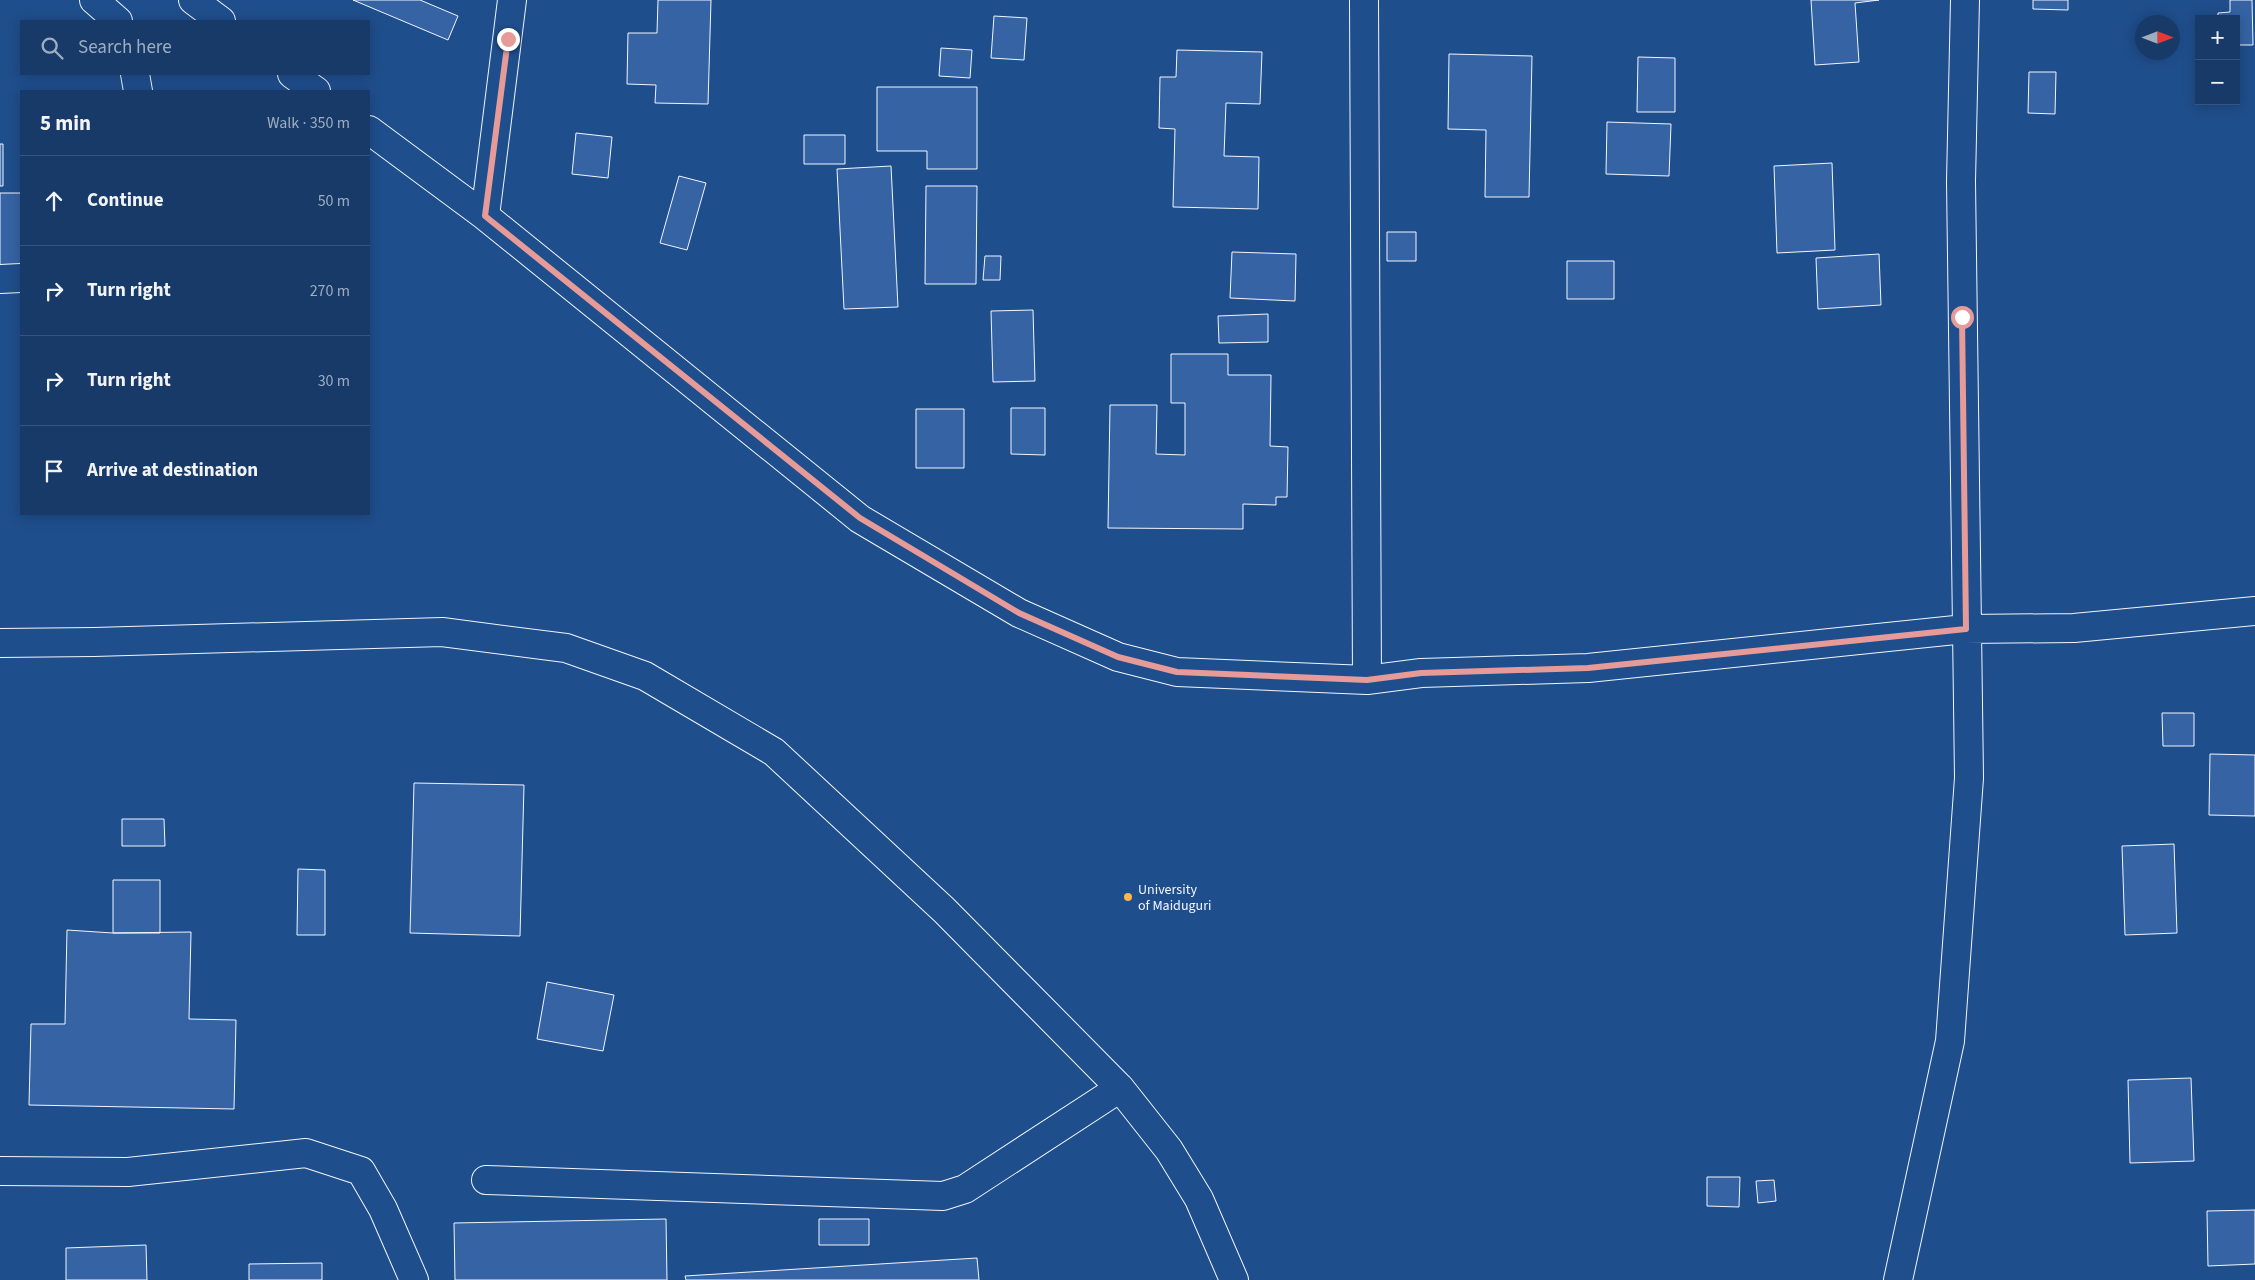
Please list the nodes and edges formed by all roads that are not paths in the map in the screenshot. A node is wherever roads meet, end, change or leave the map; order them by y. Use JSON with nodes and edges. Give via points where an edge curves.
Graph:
{"nodes":[{"id":1,"x":94,"y":0,"type":"edge"},
{"id":2,"x":193,"y":0,"type":"edge"},
{"id":3,"x":512,"y":0,"type":"edge"},
{"id":4,"x":1364,"y":0,"type":"edge"},
{"id":5,"x":1965,"y":0,"type":"edge"},
{"id":6,"x":117,"y":20,"type":"edge"},
{"id":7,"x":220,"y":20,"type":"edge"},
{"id":8,"x":135,"y":75,"type":"edge"},
{"id":9,"x":293,"y":75,"type":"edge"},
{"id":10,"x":138,"y":90,"type":"edge"},
{"id":11,"x":315,"y":90,"type":"edge"},
{"id":12,"x":370,"y":131,"type":"edge"},
{"id":13,"x":485,"y":216,"type":"junction"},
{"id":14,"x":20,"y":278,"type":"edge"},
{"id":15,"x":0,"y":279,"type":"edge"},
{"id":16,"x":2255,"y":610,"type":"edge"},
{"id":17,"x":1966,"y":629,"type":"junction"},
{"id":18,"x":0,"y":642,"type":"edge"},
{"id":19,"x":1367,"y":680,"type":"junction"},
{"id":20,"x":1120,"y":1088,"type":"junction"},
{"id":21,"x":0,"y":1171,"type":"edge"},
{"id":22,"x":486,"y":1180,"type":"dead end"},
{"id":23,"x":414,"y":1280,"type":"edge"},
{"id":24,"x":1234,"y":1280,"type":"edge"},
{"id":25,"x":1898,"y":1280,"type":"edge"}],
"edges":[{"from":1,"to":6,"type":"street"},
{"from":2,"to":7,"type":"street"},
{"from":3,"to":13,"type":"street"},
{"from":4,"to":19,"type":"street"},
{"from":5,"to":17,"type":"street","via":[[1961,181]]},
{"from":8,"to":10,"type":"street"},
{"from":9,"to":11,"type":"street"},
{"from":12,"to":13,"type":"street"},
{"from":13,"to":19,"type":"street","via":[[860,518],[1019,613],[1118,657],[1177,672]]},
{"from":14,"to":15,"type":"street"},
{"from":16,"to":17,"type":"street","via":[[2074,628]]},
{"from":17,"to":19,"type":"street","via":[[1588,668],[1421,673]]},
{"from":17,"to":25,"type":"street","via":[[1969,778],[1950,1041]]},
{"from":18,"to":20,"type":"street","via":[[442,632],[566,648],[645,676],[774,752],[944,910]]},
{"from":20,"to":22,"type":"street","via":[[965,1189],[943,1196]]},
{"from":20,"to":24,"type":"street","via":[[1169,1150],[1199,1200]]},
{"from":21,"to":23,"type":"street","via":[[128,1172],[306,1153],[361,1171],[383,1209]]}]}
